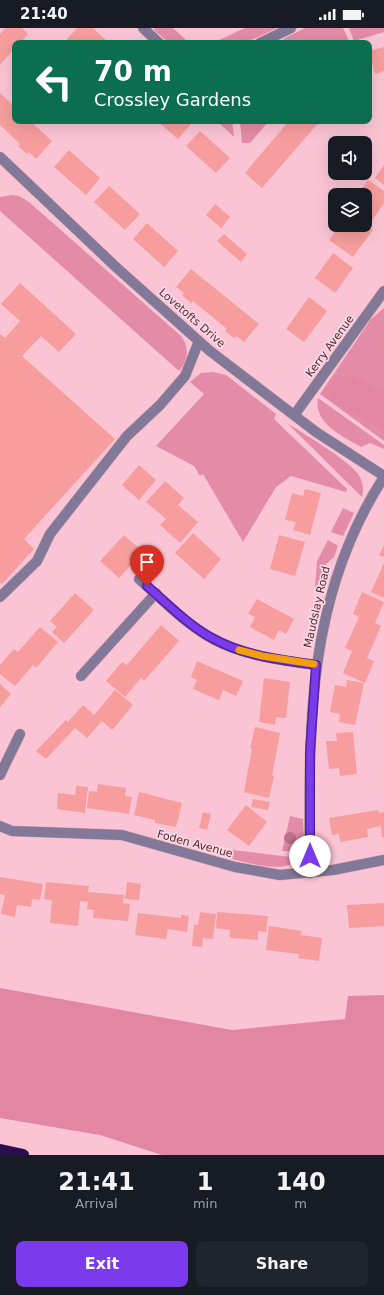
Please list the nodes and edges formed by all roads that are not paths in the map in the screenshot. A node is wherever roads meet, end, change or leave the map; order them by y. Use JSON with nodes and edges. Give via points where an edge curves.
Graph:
{"nodes":[{"id":1,"x":143,"y":28,"type":"edge"},
{"id":2,"x":291,"y":28,"type":"edge"},
{"id":3,"x":156,"y":40,"type":"edge"},
{"id":4,"x":266,"y":40,"type":"edge"},
{"id":5,"x":1,"y":160,"type":"edge"},
{"id":6,"x":384,"y":291,"type":"edge"},
{"id":7,"x":199,"y":341,"type":"junction"},
{"id":8,"x":295,"y":414,"type":"junction"},
{"id":9,"x":384,"y":477,"type":"edge"},
{"id":10,"x":139,"y":579,"type":"dead end"},
{"id":11,"x":156,"y":593,"type":"junction"},
{"id":12,"x":0,"y":597,"type":"edge"},
{"id":13,"x":316,"y":665,"type":"junction"},
{"id":14,"x":81,"y":676,"type":"dead end"},
{"id":15,"x":20,"y":734,"type":"dead end"},
{"id":16,"x":0,"y":775,"type":"edge"},
{"id":17,"x":0,"y":826,"type":"edge"},
{"id":18,"x":384,"y":860,"type":"edge"},
{"id":19,"x":310,"y":873,"type":"junction"},
{"id":20,"x":0,"y":1150,"type":"edge"},
{"id":21,"x":23,"y":1155,"type":"edge"}],
"edges":[{"from":1,"to":3,"type":"street"},
{"from":2,"to":4,"type":"street"},
{"from":5,"to":7,"type":"street","name":"Lovetofts Drive"},
{"from":6,"to":8,"type":"street","name":"Kerry Avenue"},
{"from":7,"to":8,"type":"street","name":"Lovetofts Drive"},
{"from":7,"to":12,"type":"street","via":[[185,376],[160,406],[127,436],[50,534],[37,561]]},
{"from":8,"to":9,"type":"street","name":"Lovetofts Drive","via":[[316,432]]},
{"from":9,"to":13,"type":"street","name":"Maudslay Road","via":[[362,514],[340,562],[328,603]]},
{"from":10,"to":11,"type":"street"},
{"from":11,"to":13,"type":"street","via":[[189,623],[222,643],[262,656]]},
{"from":11,"to":14,"type":"street"},
{"from":13,"to":19,"type":"street","name":"Maudslay Road","via":[[310,752]]},
{"from":15,"to":16,"type":"street"},
{"from":17,"to":19,"type":"street","name":"Foden Avenue","via":[[12,831],[122,835],[187,855],[263,873]]},
{"from":18,"to":19,"type":"street","name":"Foden Avenue"},
{"from":20,"to":21,"type":"highway"}]}
